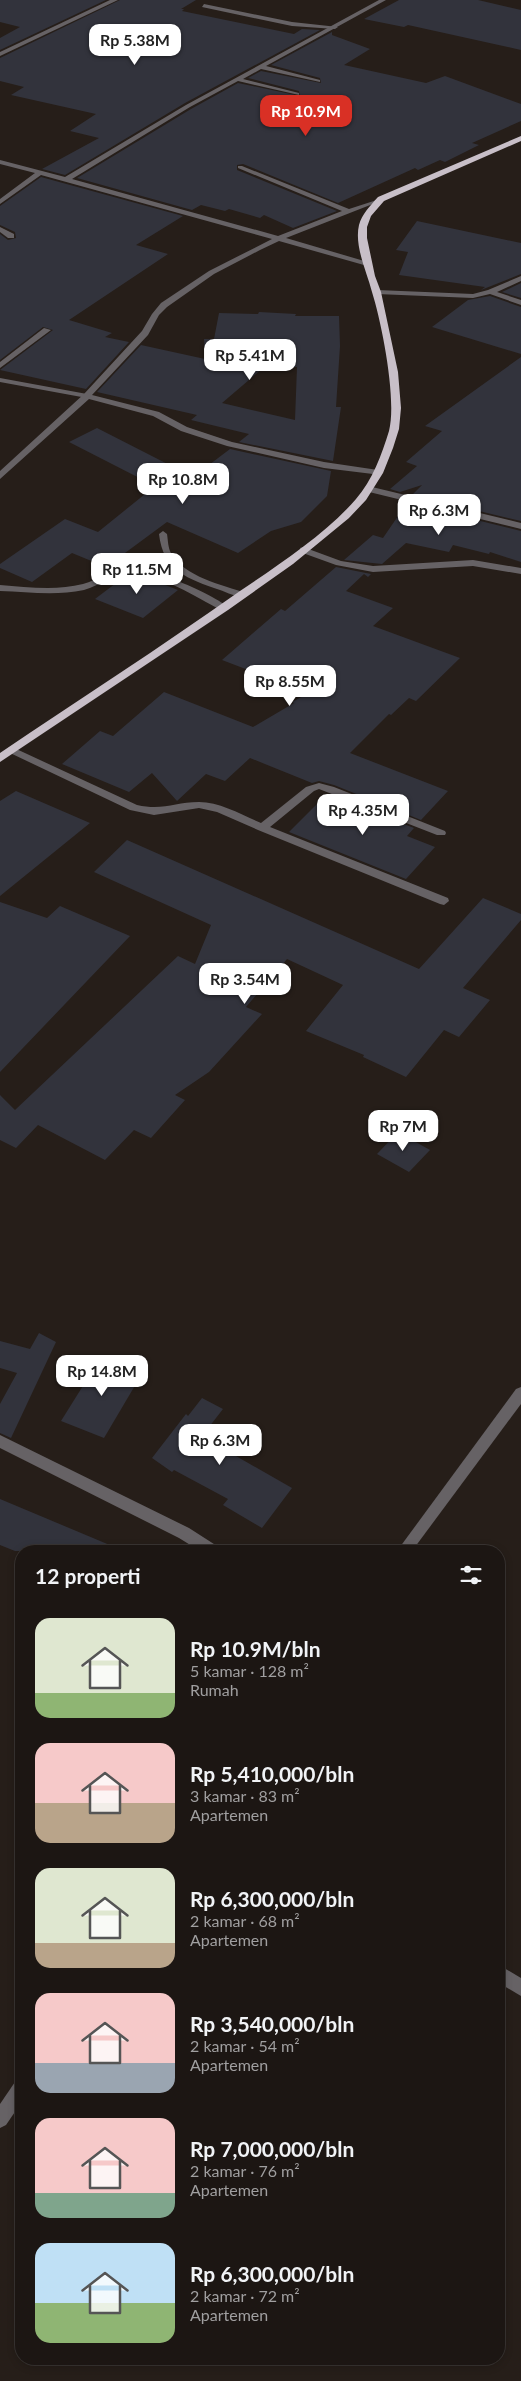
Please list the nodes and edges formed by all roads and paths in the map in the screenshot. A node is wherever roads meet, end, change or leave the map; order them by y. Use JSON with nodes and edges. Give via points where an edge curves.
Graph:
{"nodes":[{"id":1,"x":115,"y":0,"type":"edge"},
{"id":2,"x":383,"y":0,"type":"edge"},
{"id":3,"x":204,"y":6,"type":"dead end"},
{"id":4,"x":334,"y":27,"type":"junction"},
{"id":5,"x":0,"y":54,"type":"edge"},
{"id":6,"x":262,"y":67,"type":"junction"},
{"id":7,"x":240,"y":80,"type":"junction"},
{"id":8,"x":318,"y":81,"type":"dead end"},
{"id":9,"x":297,"y":94,"type":"dead end"},
{"id":10,"x":521,"y":138,"type":"edge"},
{"id":11,"x":0,"y":162,"type":"edge"},
{"id":12,"x":240,"y":167,"type":"dead end"},
{"id":13,"x":40,"y":173,"type":"junction"},
{"id":14,"x":66,"y":180,"type":"junction"},
{"id":15,"x":380,"y":198,"type":"junction"},
{"id":16,"x":0,"y":202,"type":"edge"},
{"id":17,"x":348,"y":211,"type":"junction"},
{"id":18,"x":0,"y":229,"type":"edge"},
{"id":19,"x":11,"y":236,"type":"dead end"},
{"id":20,"x":277,"y":238,"type":"junction"},
{"id":21,"x":368,"y":265,"type":"junction"},
{"id":22,"x":521,"y":278,"type":"edge"},
{"id":23,"x":377,"y":292,"type":"junction"},
{"id":24,"x":490,"y":292,"type":"junction"},
{"id":25,"x":521,"y":303,"type":"edge"},
{"id":26,"x":47,"y":330,"type":"dead end"},
{"id":27,"x":0,"y":366,"type":"edge"},
{"id":28,"x":0,"y":380,"type":"edge"},
{"id":29,"x":87,"y":396,"type":"junction"},
{"id":30,"x":378,"y":473,"type":"junction"},
{"id":31,"x":0,"y":476,"type":"edge"},
{"id":32,"x":368,"y":489,"type":"junction"},
{"id":33,"x":521,"y":526,"type":"edge"},
{"id":34,"x":163,"y":534,"type":"dead end"},
{"id":35,"x":303,"y":550,"type":"junction"},
{"id":36,"x":521,"y":571,"type":"edge"},
{"id":37,"x":0,"y":588,"type":"edge"},
{"id":38,"x":242,"y":595,"type":"junction"},
{"id":39,"x":224,"y":608,"type":"junction"},
{"id":40,"x":12,"y":750,"type":"junction"},
{"id":41,"x":0,"y":758,"type":"edge"},
{"id":42,"x":262,"y":828,"type":"junction"},
{"id":43,"x":441,"y":833,"type":"dead end"},
{"id":44,"x":444,"y":901,"type":"dead end"},
{"id":45,"x":521,"y":1393,"type":"edge"},
{"id":46,"x":0,"y":1441,"type":"edge"},
{"id":47,"x":203,"y":1545,"type":"edge"},
{"id":48,"x":408,"y":1545,"type":"edge"},
{"id":49,"x":505,"y":1978,"type":"edge"},
{"id":50,"x":521,"y":1988,"type":"edge"},
{"id":51,"x":15,"y":2097,"type":"edge"},
{"id":52,"x":0,"y":2119,"type":"edge"}],
"edges":[{"from":1,"to":5,"type":"street"},
{"from":2,"to":4,"type":"street"},
{"from":3,"to":4,"type":"street","via":[[292,24]]},
{"from":4,"to":6,"type":"street"},
{"from":6,"to":7,"type":"street"},
{"from":6,"to":8,"type":"street"},
{"from":7,"to":9,"type":"street"},
{"from":7,"to":14,"type":"street","via":[[188,106]]},
{"from":10,"to":15,"type":"highway"},
{"from":11,"to":13,"type":"street"},
{"from":12,"to":17,"type":"street"},
{"from":13,"to":14,"type":"street"},
{"from":13,"to":16,"type":"street"},
{"from":14,"to":20,"type":"street"},
{"from":15,"to":17,"type":"street"},
{"from":15,"to":21,"type":"highway","via":[[367,215],[363,227]]},
{"from":17,"to":20,"type":"street"},
{"from":18,"to":19,"type":"street"},
{"from":20,"to":21,"type":"street"},
{"from":20,"to":29,"type":"street","via":[[208,274],[160,308],[145,333]]},
{"from":21,"to":23,"type":"highway"},
{"from":22,"to":24,"type":"street"},
{"from":23,"to":24,"type":"street","via":[[449,296]]},
{"from":23,"to":30,"type":"highway","via":[[393,372],[396,408],[394,429]]},
{"from":24,"to":25,"type":"street"},
{"from":26,"to":27,"type":"street"},
{"from":28,"to":29,"type":"street"},
{"from":29,"to":30,"type":"street","via":[[156,414],[190,432],[230,444],[324,465]]},
{"from":29,"to":31,"type":"street"},
{"from":30,"to":32,"type":"highway"},
{"from":32,"to":33,"type":"street"},
{"from":32,"to":35,"type":"highway","via":[[345,516]]},
{"from":34,"to":38,"type":"street","via":[[166,552],[177,566]]},
{"from":35,"to":36,"type":"street","via":[[373,569],[474,564]]},
{"from":35,"to":38,"type":"highway"},
{"from":37,"to":39,"type":"street","via":[[66,590],[86,587],[120,570],[134,569]]},
{"from":38,"to":39,"type":"highway"},
{"from":39,"to":40,"type":"highway"},
{"from":40,"to":41,"type":"highway"},
{"from":40,"to":42,"type":"street","via":[[134,808],[154,812],[210,806]]},
{"from":42,"to":43,"type":"street","via":[[310,788],[320,786]]},
{"from":42,"to":44,"type":"street"},
{"from":45,"to":48,"type":"street"},
{"from":46,"to":47,"type":"street"},
{"from":49,"to":50,"type":"street"},
{"from":51,"to":52,"type":"street"}]}
